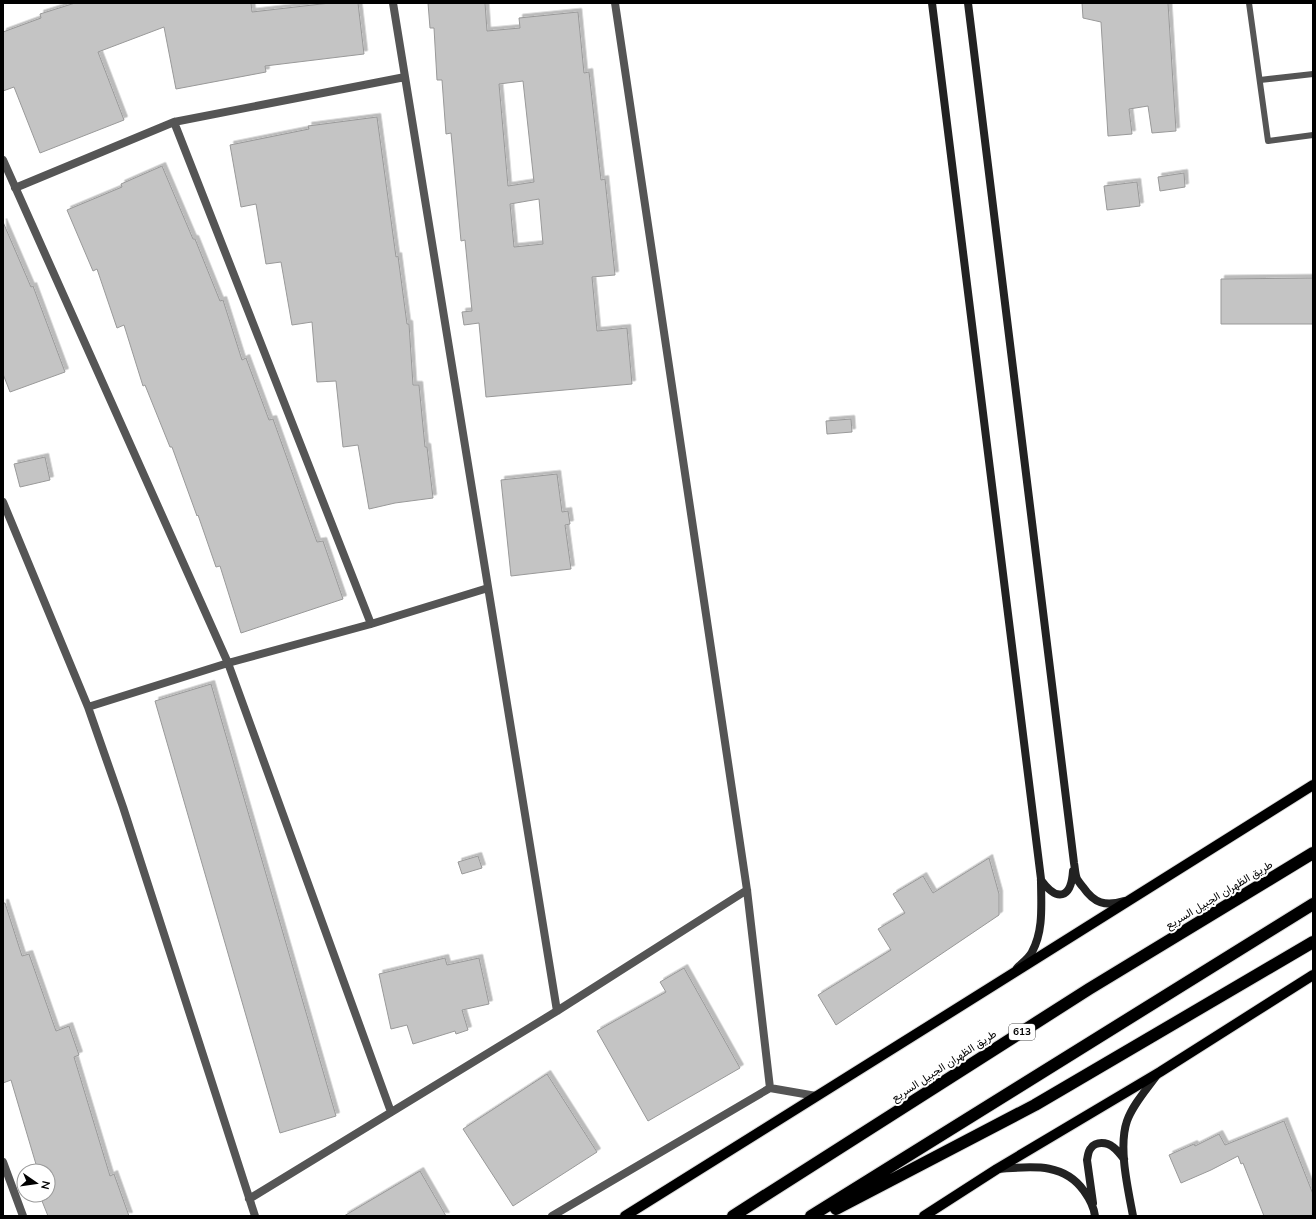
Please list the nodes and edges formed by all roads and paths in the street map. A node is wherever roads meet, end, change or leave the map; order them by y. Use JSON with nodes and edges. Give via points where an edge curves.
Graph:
{"nodes":[{"id":1,"x":393,"y":3,"type":"edge"},
{"id":2,"x":615,"y":3,"type":"edge"},
{"id":3,"x":932,"y":3,"type":"edge"},
{"id":4,"x":968,"y":3,"type":"edge"},
{"id":5,"x":1249,"y":3,"type":"edge"},
{"id":6,"x":1313,"y":74,"type":"edge"},
{"id":7,"x":406,"y":77,"type":"junction"},
{"id":8,"x":1260,"y":80,"type":"junction"},
{"id":9,"x":174,"y":122,"type":"junction"},
{"id":10,"x":1313,"y":135,"type":"edge"},
{"id":11,"x":3,"y":160,"type":"edge"},
{"id":12,"x":15,"y":188,"type":"junction"},
{"id":13,"x":3,"y":502,"type":"edge"},
{"id":14,"x":488,"y":588,"type":"junction"},
{"id":15,"x":371,"y":624,"type":"junction"},
{"id":16,"x":228,"y":664,"type":"junction"},
{"id":17,"x":88,"y":707,"type":"junction"},
{"id":18,"x":1313,"y":785,"type":"edge"},
{"id":19,"x":1313,"y":853,"type":"edge"},
{"id":20,"x":1074,"y":863,"type":"junction"},
{"id":21,"x":1041,"y":879,"type":"junction"},
{"id":22,"x":746,"y":890,"type":"junction"},
{"id":23,"x":1135,"y":898,"type":"junction"},
{"id":24,"x":1313,"y":904,"type":"edge"},
{"id":25,"x":1313,"y":942,"type":"edge"},
{"id":26,"x":1313,"y":975,"type":"edge"},
{"id":27,"x":1008,"y":978,"type":"junction"},
{"id":28,"x":557,"y":1010,"type":"junction"},
{"id":29,"x":1160,"y":1072,"type":"junction"},
{"id":30,"x":770,"y":1088,"type":"junction"},
{"id":31,"x":816,"y":1096,"type":"junction"},
{"id":32,"x":391,"y":1112,"type":"junction"},
{"id":33,"x":1124,"y":1159,"type":"junction"},
{"id":34,"x":3,"y":1162,"type":"edge"},
{"id":35,"x":997,"y":1169,"type":"junction"},
{"id":36,"x":249,"y":1199,"type":"junction"},
{"id":37,"x":1094,"y":1212,"type":"edge"},
{"id":38,"x":23,"y":1216,"type":"edge"},
{"id":39,"x":255,"y":1216,"type":"edge"},
{"id":40,"x":552,"y":1216,"type":"edge"},
{"id":41,"x":625,"y":1216,"type":"edge"},
{"id":42,"x":733,"y":1216,"type":"edge"},
{"id":43,"x":811,"y":1216,"type":"edge"},
{"id":44,"x":823,"y":1216,"type":"edge"},
{"id":45,"x":924,"y":1216,"type":"edge"},
{"id":46,"x":1133,"y":1216,"type":"edge"}],
"edges":[{"from":1,"to":7,"type":"street"},
{"from":2,"to":22,"type":"street"},
{"from":3,"to":21,"type":"street"},
{"from":4,"to":20,"type":"street"},
{"from":5,"to":8,"type":"lane"},
{"from":6,"to":8,"type":"lane"},
{"from":7,"to":9,"type":"street"},
{"from":7,"to":14,"type":"street"},
{"from":8,"to":10,"type":"lane","via":[[1268,141]]},
{"from":9,"to":12,"type":"street"},
{"from":9,"to":15,"type":"street"},
{"from":11,"to":12,"type":"street"},
{"from":12,"to":16,"type":"street"},
{"from":13,"to":17,"type":"street"},
{"from":14,"to":15,"type":"street"},
{"from":14,"to":28,"type":"street"},
{"from":15,"to":16,"type":"street"},
{"from":16,"to":17,"type":"street"},
{"from":16,"to":32,"type":"street"},
{"from":17,"to":36,"type":"street","via":[[123,807]]},
{"from":18,"to":23,"type":"main road"},
{"from":19,"to":42,"type":"highway","name":"طريق الظهران الجبيل السريع","number":"613","via":[[1090,989]]},
{"from":20,"to":21,"type":"street","via":[[1072,881],[1068,891],[1064,893],[1059,895],[1050,891]]},
{"from":20,"to":23,"type":"street","via":[[1077,879],[1093,899],[1104,904],[1114,904]]},
{"from":21,"to":27,"type":"street","via":[[1040,934],[1032,953]]},
{"from":22,"to":28,"type":"street"},
{"from":22,"to":30,"type":"street"},
{"from":23,"to":27,"type":"main road"},
{"from":24,"to":43,"type":"highway"},
{"from":25,"to":44,"type":"highway","via":[[1035,1104]]},
{"from":26,"to":29,"type":"main road"},
{"from":27,"to":31,"type":"main road"},
{"from":28,"to":32,"type":"street"},
{"from":29,"to":33,"type":"street","via":[[1131,1111],[1126,1122]]},
{"from":29,"to":35,"type":"main road"},
{"from":30,"to":31,"type":"street"},
{"from":30,"to":40,"type":"street"},
{"from":31,"to":41,"type":"main road"},
{"from":32,"to":36,"type":"street"},
{"from":33,"to":37,"type":"street","via":[[1107,1143],[1091,1148],[1087,1160]]},
{"from":33,"to":46,"type":"street"},
{"from":34,"to":38,"type":"street"},
{"from":35,"to":37,"type":"street","via":[[1045,1167],[1059,1171],[1079,1185]]},
{"from":35,"to":45,"type":"main road"},
{"from":36,"to":39,"type":"street"}]}
